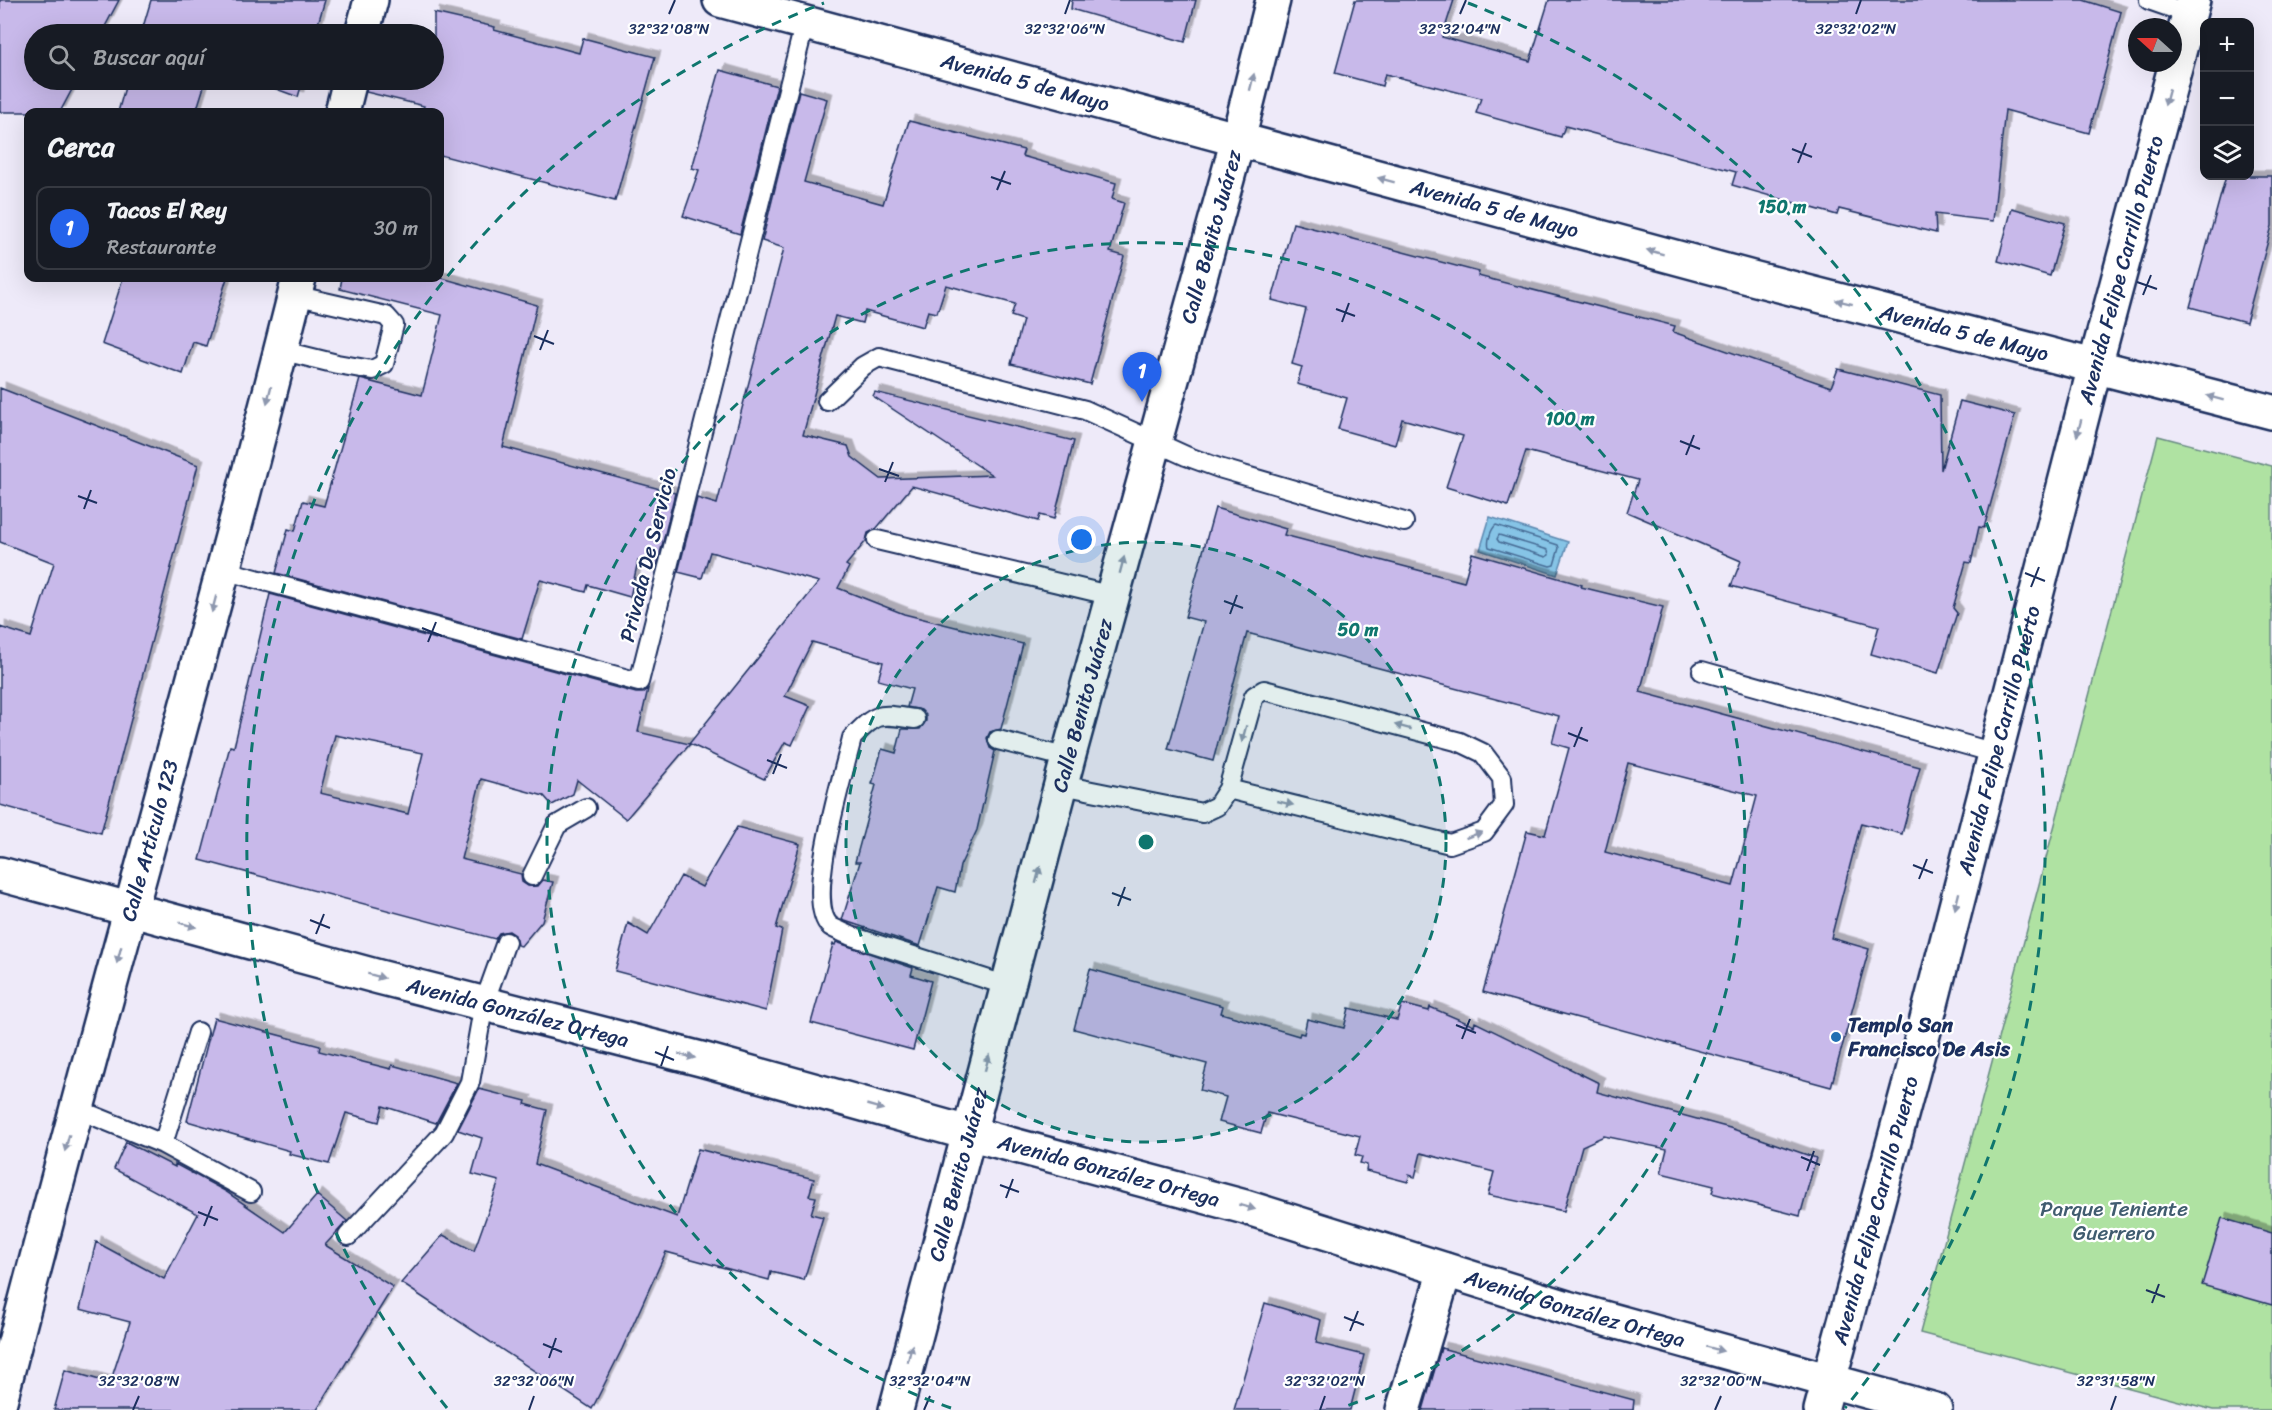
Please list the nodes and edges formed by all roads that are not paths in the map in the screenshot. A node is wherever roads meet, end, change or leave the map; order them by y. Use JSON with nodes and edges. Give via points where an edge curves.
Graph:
{"nodes":[{"id":1,"x":371,"y":0,"type":"edge"},
{"id":2,"x":720,"y":0,"type":"edge"},
{"id":3,"x":1273,"y":0,"type":"edge"},
{"id":4,"x":2149,"y":0,"type":"edge"},
{"id":5,"x":2191,"y":7,"type":"edge"},
{"id":6,"x":805,"y":22,"type":"junction"},
{"id":7,"x":365,"y":24,"type":"edge"},
{"id":8,"x":348,"y":90,"type":"edge"},
{"id":9,"x":343,"y":108,"type":"edge"},
{"id":10,"x":1238,"y":139,"type":"junction"},
{"id":11,"x":296,"y":286,"type":"edge"},
{"id":12,"x":280,"y":350,"type":"junction"},
{"id":13,"x":2096,"y":366,"type":"junction"},
{"id":14,"x":827,"y":401,"type":"dead end"},
{"id":15,"x":2272,"y":412,"type":"edge"},
{"id":16,"x":1155,"y":440,"type":"junction"},
{"id":17,"x":1404,"y":522,"type":"dead end"},
{"id":18,"x":877,"y":540,"type":"dead end"},
{"id":19,"x":224,"y":570,"type":"junction"},
{"id":20,"x":1113,"y":596,"type":"junction"},
{"id":21,"x":1702,"y":671,"type":"dead end"},
{"id":22,"x":915,"y":719,"type":"dead end"},
{"id":23,"x":998,"y":740,"type":"dead end"},
{"id":24,"x":1995,"y":753,"type":"junction"},
{"id":25,"x":1065,"y":771,"type":"junction"},
{"id":26,"x":1228,"y":789,"type":"junction"},
{"id":27,"x":586,"y":808,"type":"dead end"},
{"id":28,"x":0,"y":874,"type":"edge"},
{"id":29,"x":532,"y":876,"type":"dead end"},
{"id":30,"x":132,"y":909,"type":"junction"},
{"id":31,"x":506,"y":942,"type":"dead end"},
{"id":32,"x":1008,"y":986,"type":"junction"},
{"id":33,"x":484,"y":1003,"type":"junction"},
{"id":34,"x":198,"y":1032,"type":"dead end"},
{"id":35,"x":76,"y":1109,"type":"junction"},
{"id":36,"x":968,"y":1133,"type":"junction"},
{"id":37,"x":163,"y":1144,"type":"junction"},
{"id":38,"x":251,"y":1192,"type":"dead end"},
{"id":39,"x":348,"y":1236,"type":"dead end"},
{"id":40,"x":1445,"y":1270,"type":"junction"},
{"id":41,"x":1826,"y":1395,"type":"edge"},
{"id":42,"x":0,"y":1401,"type":"edge"},
{"id":43,"x":896,"y":1410,"type":"edge"},
{"id":44,"x":1403,"y":1410,"type":"edge"},
{"id":45,"x":1935,"y":1410,"type":"edge"}],
"edges":[{"from":1,"to":7,"type":"street"},
{"from":2,"to":6,"type":"street","name":"Avenida 5 de Mayo"},
{"from":10,"to":3,"type":"street","name":"Calle Benito Juárez","one_way":true},
{"from":4,"to":5,"type":"lane"},
{"from":5,"to":13,"type":"street","name":"Avenida Felipe Carrillo Puerto","one_way":true},
{"from":6,"to":10,"type":"street","name":"Avenida 5 de Mayo"},
{"from":6,"to":19,"type":"lane","name":"Privada De Servicio","via":[[639,682]]},
{"from":8,"to":9,"type":"street"},
{"from":13,"to":10,"type":"street","name":"Avenida 5 de Mayo","one_way":true},
{"from":10,"to":16,"type":"street","name":"Calle Benito Juárez"},
{"from":11,"to":12,"type":"street","name":"Calle Artículo 123"},
{"from":11,"to":12,"type":"lane","via":[[386,316],[394,325],[384,364],[372,370]]},
{"from":12,"to":19,"type":"street","name":"Calle Artículo 123","one_way":true},
{"from":15,"to":13,"type":"street","name":"Avenida 5 de Mayo","one_way":true},
{"from":13,"to":24,"type":"street","name":"Avenida Felipe Carrillo Puerto","one_way":true},
{"from":14,"to":16,"type":"lane","via":[[863,366],[879,357],[1085,410]]},
{"from":16,"to":17,"type":"lane","via":[[1219,468]]},
{"from":20,"to":16,"type":"street","name":"Calle Benito Juárez","one_way":true},
{"from":18,"to":20,"type":"lane"},
{"from":19,"to":30,"type":"street","name":"Calle Artículo 123","one_way":true},
{"from":20,"to":25,"type":"street","name":"Calle Benito Juárez"},
{"from":21,"to":24,"type":"lane"},
{"from":22,"to":32,"type":"lane","via":[[882,714],[852,738],[821,870],[820,904],[830,925],[851,936]]},
{"from":23,"to":25,"type":"lane"},
{"from":24,"to":41,"type":"street","name":"Avenida Felipe Carrillo Puerto","one_way":true},
{"from":25,"to":26,"type":"lane","via":[[1202,813],[1217,806]]},
{"from":32,"to":25,"type":"street","name":"Calle Benito Juárez","one_way":true},
{"from":26,"to":26,"type":"lane","one_way":true,"via":[[1450,844],[1484,832],[1504,806],[1502,778],[1483,753],[1460,742],[1264,690],[1254,696]]},
{"from":27,"to":29,"type":"lane","via":[[557,825]]},
{"from":28,"to":30,"type":"street","name":"Avenida González Ortega"},
{"from":30,"to":33,"type":"street","name":"Avenida González Ortega","one_way":true},
{"from":30,"to":35,"type":"street","name":"Calle Artículo 123","one_way":true},
{"from":31,"to":33,"type":"lane"},
{"from":36,"to":32,"type":"street","name":"Calle Benito Juárez","one_way":true},
{"from":33,"to":36,"type":"street","name":"Avenida González Ortega","one_way":true},
{"from":33,"to":39,"type":"lane","via":[[470,1082],[444,1133]]},
{"from":34,"to":37,"type":"lane"},
{"from":35,"to":37,"type":"lane"},
{"from":35,"to":42,"type":"street","name":"Calle Artículo 123","one_way":true},
{"from":36,"to":40,"type":"street","name":"Avenida González Ortega","one_way":true,"via":[[1245,1207]]},
{"from":43,"to":36,"type":"street","name":"Calle Benito Juárez","one_way":true},
{"from":37,"to":38,"type":"lane"},
{"from":40,"to":41,"type":"street","name":"Avenida González Ortega","one_way":true},
{"from":40,"to":44,"type":"street"},
{"from":41,"to":45,"type":"street","name":"Avenida González Ortega"}]}
